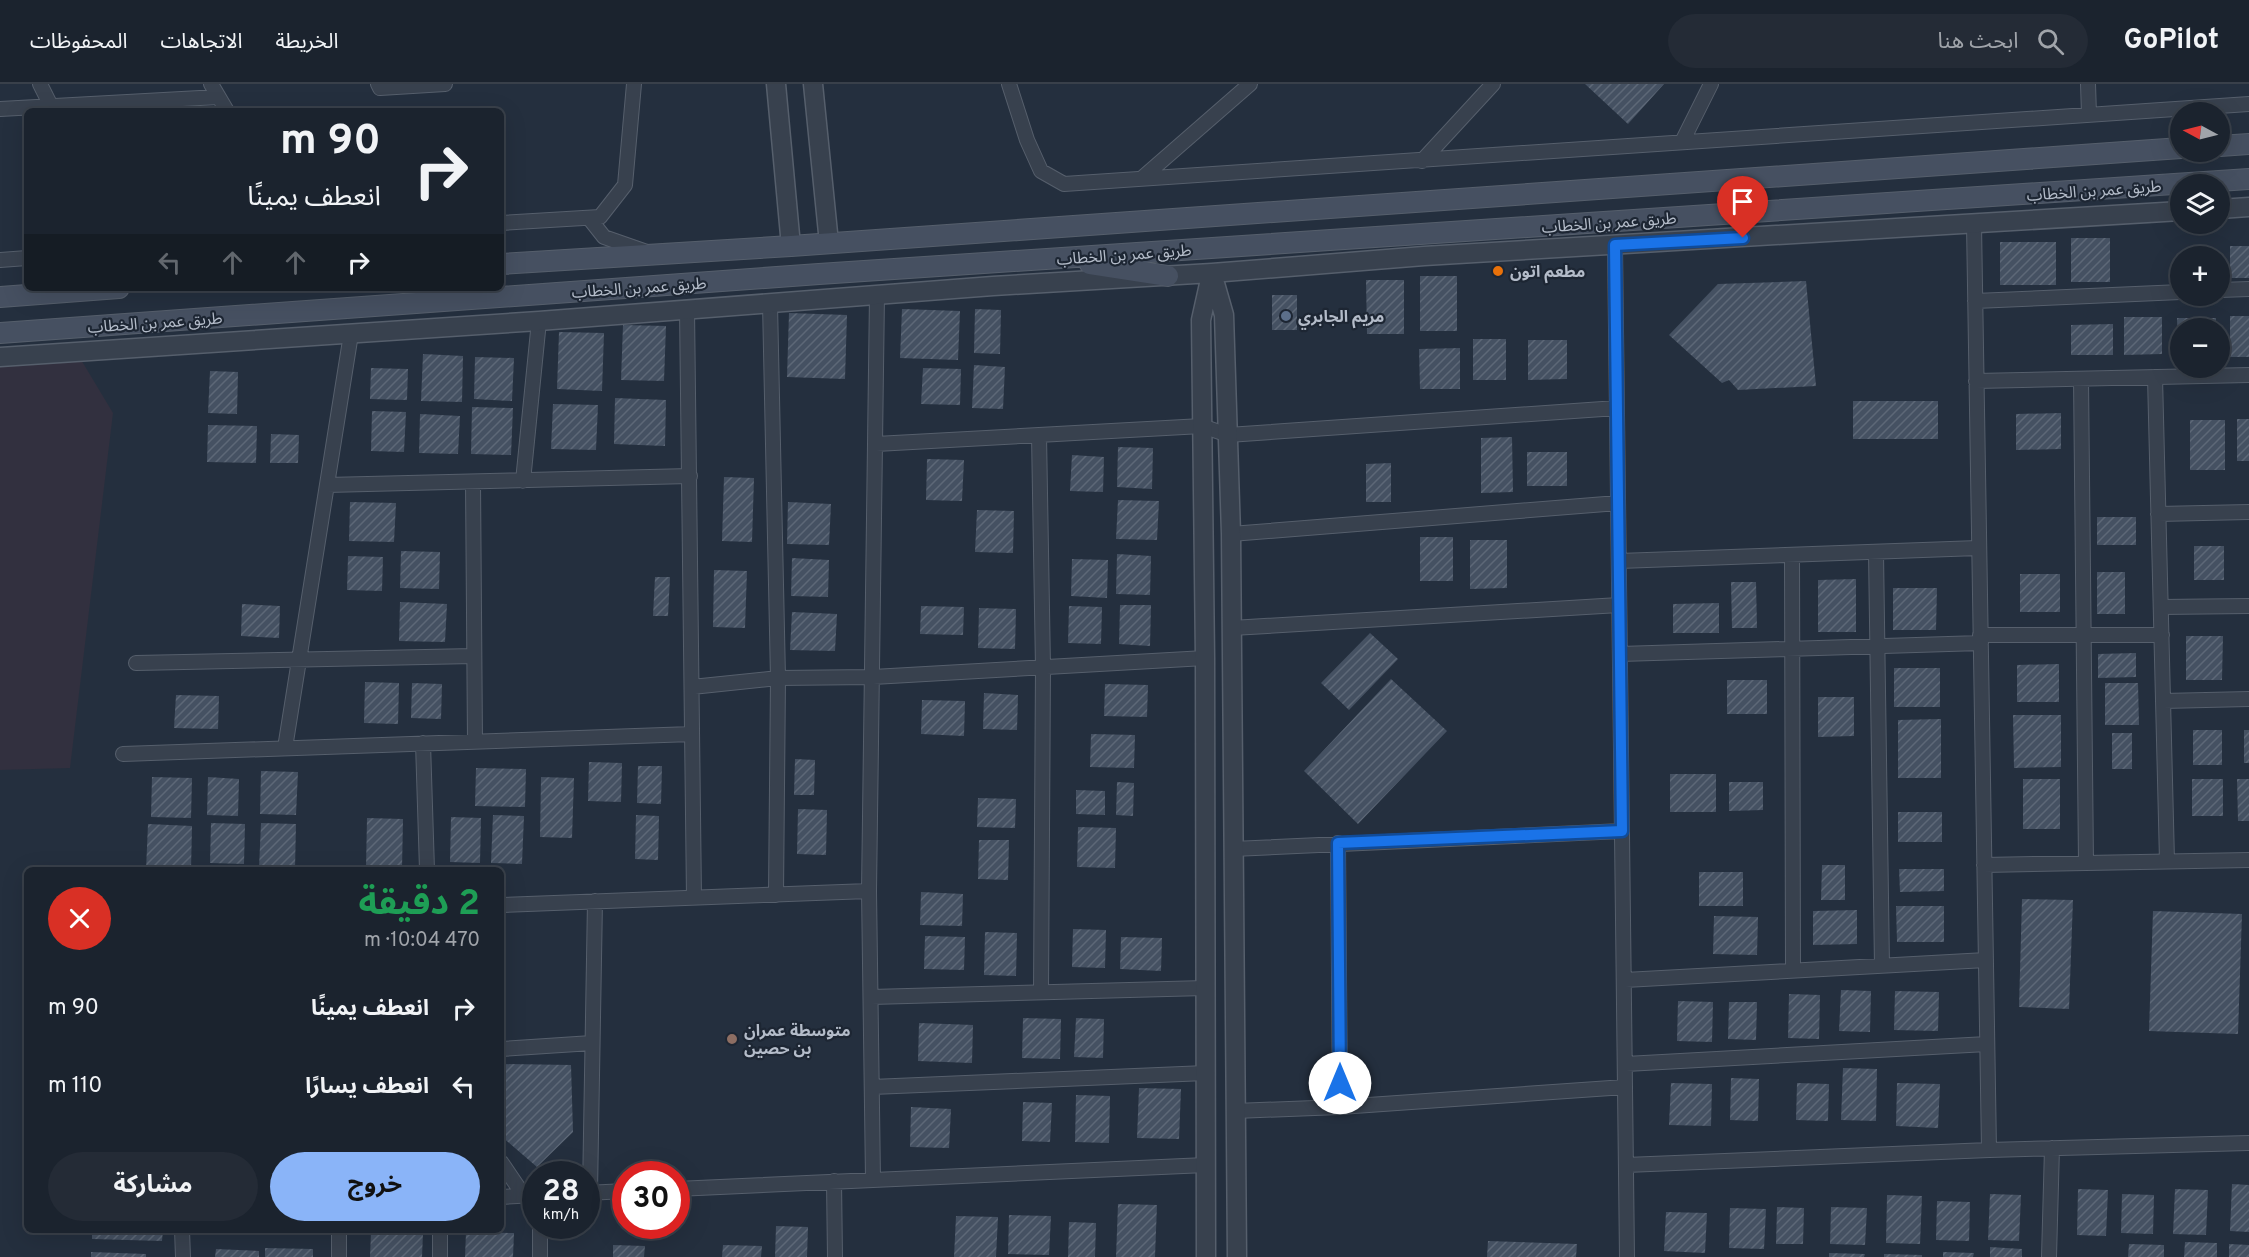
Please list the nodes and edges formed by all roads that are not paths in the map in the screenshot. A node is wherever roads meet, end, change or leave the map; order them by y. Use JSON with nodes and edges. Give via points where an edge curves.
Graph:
{"nodes":[{"id":1,"x":40,"y":84,"type":"edge"},
{"id":2,"x":211,"y":84,"type":"edge"},
{"id":3,"x":378,"y":84,"type":"edge"},
{"id":4,"x":445,"y":84,"type":"edge"},
{"id":5,"x":634,"y":84,"type":"edge"},
{"id":6,"x":776,"y":84,"type":"edge"},
{"id":7,"x":813,"y":84,"type":"edge"},
{"id":8,"x":1009,"y":84,"type":"edge"},
{"id":9,"x":1250,"y":84,"type":"edge"},
{"id":10,"x":1493,"y":84,"type":"edge"},
{"id":11,"x":1711,"y":84,"type":"edge"},
{"id":12,"x":2088,"y":84,"type":"edge"},
{"id":13,"x":218,"y":97,"type":"junction"},
{"id":14,"x":2249,"y":104,"type":"edge"},
{"id":15,"x":51,"y":106,"type":"junction"},
{"id":16,"x":225,"y":108,"type":"edge"},
{"id":17,"x":0,"y":109,"type":"edge"},
{"id":18,"x":2089,"y":114,"type":"junction"},
{"id":19,"x":1682,"y":142,"type":"junction"},
{"id":20,"x":2249,"y":144,"type":"edge"},
{"id":21,"x":2230,"y":145,"type":"edge"},
{"id":22,"x":2170,"y":149,"type":"edge"},
{"id":23,"x":1422,"y":161,"type":"junction"},
{"id":24,"x":1141,"y":179,"type":"junction"},
{"id":25,"x":2249,"y":179,"type":"edge"},
{"id":26,"x":2249,"y":207,"type":"edge"},
{"id":27,"x":2230,"y":208,"type":"edge"},
{"id":28,"x":1751,"y":212,"type":"junction"},
{"id":29,"x":2170,"y":212,"type":"edge"},
{"id":30,"x":589,"y":218,"type":"junction"},
{"id":31,"x":504,"y":224,"type":"edge"},
{"id":32,"x":1974,"y":224,"type":"junction"},
{"id":33,"x":1719,"y":239,"type":"junction"},
{"id":34,"x":828,"y":243,"type":"junction"},
{"id":35,"x":1615,"y":245,"type":"junction"},
{"id":36,"x":791,"y":246,"type":"junction"},
{"id":37,"x":651,"y":254,"type":"junction"},
{"id":38,"x":24,"y":258,"type":"edge"},
{"id":39,"x":1052,"y":258,"type":"junction"},
{"id":40,"x":0,"y":260,"type":"edge"},
{"id":41,"x":504,"y":264,"type":"edge"},
{"id":42,"x":1212,"y":273,"type":"junction"},
{"id":43,"x":1168,"y":276,"type":"junction"},
{"id":44,"x":2249,"y":289,"type":"edge"},
{"id":45,"x":2230,"y":290,"type":"edge"},
{"id":46,"x":79,"y":291,"type":"edge"},
{"id":47,"x":2170,"y":292,"type":"edge"},
{"id":48,"x":877,"y":295,"type":"junction"},
{"id":49,"x":0,"y":297,"type":"edge"},
{"id":50,"x":1975,"y":301,"type":"junction"},
{"id":51,"x":770,"y":304,"type":"junction"},
{"id":52,"x":687,"y":309,"type":"junction"},
{"id":53,"x":540,"y":321,"type":"junction"},
{"id":54,"x":0,"y":333,"type":"edge"},
{"id":55,"x":351,"y":334,"type":"junction"},
{"id":56,"x":0,"y":357,"type":"edge"},
{"id":57,"x":2249,"y":375,"type":"edge"},
{"id":58,"x":2155,"y":377,"type":"junction"},
{"id":59,"x":2081,"y":379,"type":"junction"},
{"id":60,"x":1976,"y":381,"type":"junction"},
{"id":61,"x":1617,"y":408,"type":"junction"},
{"id":62,"x":1202,"y":426,"type":"junction"},
{"id":63,"x":1039,"y":435,"type":"junction"},
{"id":64,"x":1228,"y":435,"type":"junction"},
{"id":65,"x":876,"y":444,"type":"junction"},
{"id":66,"x":690,"y":476,"type":"junction"},
{"id":67,"x":524,"y":481,"type":"junction"},
{"id":68,"x":473,"y":482,"type":"junction"},
{"id":69,"x":327,"y":485,"type":"junction"},
{"id":70,"x":1618,"y":503,"type":"junction"},
{"id":71,"x":2249,"y":512,"type":"edge"},
{"id":72,"x":2158,"y":514,"type":"junction"},
{"id":73,"x":1231,"y":534,"type":"junction"},
{"id":74,"x":1978,"y":548,"type":"junction"},
{"id":75,"x":1876,"y":553,"type":"junction"},
{"id":76,"x":1792,"y":555,"type":"junction"},
{"id":77,"x":1619,"y":561,"type":"junction"},
{"id":78,"x":1619,"y":605,"type":"junction"},
{"id":79,"x":2249,"y":606,"type":"edge"},
{"id":80,"x":2161,"y":607,"type":"junction"},
{"id":81,"x":1232,"y":628,"type":"junction"},
{"id":82,"x":2083,"y":634,"type":"junction"},
{"id":83,"x":2162,"y":635,"type":"junction"},
{"id":84,"x":1981,"y":639,"type":"junction"},
{"id":85,"x":1876,"y":647,"type":"junction"},
{"id":86,"x":1791,"y":649,"type":"junction"},
{"id":87,"x":1620,"y":654,"type":"junction"},
{"id":88,"x":474,"y":656,"type":"junction"},
{"id":89,"x":1205,"y":658,"type":"junction"},
{"id":90,"x":299,"y":660,"type":"junction"},
{"id":91,"x":136,"y":663,"type":"dead end"},
{"id":92,"x":1043,"y":667,"type":"junction"},
{"id":93,"x":873,"y":677,"type":"junction"},
{"id":94,"x":778,"y":678,"type":"junction"},
{"id":95,"x":692,"y":687,"type":"junction"},
{"id":96,"x":2249,"y":699,"type":"edge"},
{"id":97,"x":2163,"y":701,"type":"junction"},
{"id":98,"x":692,"y":734,"type":"junction"},
{"id":99,"x":475,"y":742,"type":"junction"},
{"id":100,"x":423,"y":743,"type":"junction"},
{"id":101,"x":285,"y":748,"type":"junction"},
{"id":102,"x":123,"y":754,"type":"dead end"},
{"id":103,"x":1622,"y":831,"type":"junction"},
{"id":104,"x":1338,"y":843,"type":"junction"},
{"id":105,"x":1233,"y":849,"type":"junction"},
{"id":106,"x":2249,"y":860,"type":"edge"},
{"id":107,"x":2167,"y":861,"type":"junction"},
{"id":108,"x":2086,"y":863,"type":"junction"},
{"id":109,"x":1984,"y":865,"type":"junction"},
{"id":110,"x":427,"y":867,"type":"edge"},
{"id":111,"x":869,"y":891,"type":"junction"},
{"id":112,"x":776,"y":895,"type":"junction"},
{"id":113,"x":694,"y":898,"type":"junction"},
{"id":114,"x":595,"y":901,"type":"junction"},
{"id":115,"x":504,"y":905,"type":"edge"},
{"id":116,"x":1986,"y":960,"type":"junction"},
{"id":117,"x":1882,"y":966,"type":"junction"},
{"id":118,"x":1793,"y":971,"type":"junction"},
{"id":119,"x":1625,"y":981,"type":"junction"},
{"id":120,"x":1205,"y":988,"type":"junction"},
{"id":121,"x":1041,"y":992,"type":"junction"},
{"id":122,"x":871,"y":997,"type":"junction"},
{"id":123,"x":592,"y":1043,"type":"junction"},
{"id":124,"x":1987,"y":1044,"type":"junction"},
{"id":125,"x":504,"y":1049,"type":"edge"},
{"id":126,"x":1626,"y":1064,"type":"junction"},
{"id":127,"x":1206,"y":1072,"type":"junction"},
{"id":128,"x":872,"y":1087,"type":"junction"},
{"id":129,"x":1625,"y":1087,"type":"junction"},
{"id":130,"x":1340,"y":1107,"type":"junction"},
{"id":131,"x":1234,"y":1111,"type":"junction"},
{"id":132,"x":2249,"y":1143,"type":"edge"},
{"id":133,"x":2052,"y":1148,"type":"junction"},
{"id":134,"x":1989,"y":1150,"type":"junction"},
{"id":135,"x":589,"y":1161,"type":"edge"},
{"id":136,"x":504,"y":1165,"type":"edge"},
{"id":137,"x":1206,"y":1165,"type":"junction"},
{"id":138,"x":1626,"y":1165,"type":"junction"},
{"id":139,"x":873,"y":1179,"type":"junction"},
{"id":140,"x":834,"y":1181,"type":"junction"},
{"id":141,"x":522,"y":1186,"type":"edge"},
{"id":142,"x":690,"y":1187,"type":"edge"},
{"id":143,"x":522,"y":1196,"type":"edge"},
{"id":144,"x":504,"y":1197,"type":"edge"},
{"id":145,"x":182,"y":1233,"type":"edge"},
{"id":146,"x":339,"y":1233,"type":"edge"},
{"id":147,"x":440,"y":1233,"type":"edge"},
{"id":148,"x":540,"y":1239,"type":"edge"},
{"id":149,"x":183,"y":1257,"type":"edge"},
{"id":150,"x":339,"y":1257,"type":"edge"},
{"id":151,"x":440,"y":1257,"type":"edge"},
{"id":152,"x":540,"y":1257,"type":"edge"},
{"id":153,"x":835,"y":1257,"type":"edge"},
{"id":154,"x":1206,"y":1257,"type":"edge"},
{"id":155,"x":1237,"y":1257,"type":"edge"},
{"id":156,"x":1628,"y":1257,"type":"edge"},
{"id":157,"x":2049,"y":1257,"type":"edge"}],
"edges":[{"from":1,"to":15,"type":"street"},
{"from":2,"to":13,"type":"street"},
{"from":3,"to":4,"type":"street","via":[[380,88]]},
{"from":5,"to":30,"type":"street","via":[[625,185],[600,217]]},
{"from":6,"to":36,"type":"street"},
{"from":7,"to":34,"type":"street"},
{"from":8,"to":24,"type":"street","via":[[1041,171],[1064,184]]},
{"from":9,"to":24,"type":"street"},
{"from":10,"to":23,"type":"street"},
{"from":11,"to":19,"type":"street"},
{"from":12,"to":18,"type":"street"},
{"from":13,"to":15,"type":"street"},
{"from":13,"to":16,"type":"street"},
{"from":14,"to":18,"type":"street"},
{"from":15,"to":17,"type":"street"},
{"from":18,"to":19,"type":"street"},
{"from":19,"to":23,"type":"street"},
{"from":20,"to":21,"type":"main road"},
{"from":22,"to":34,"type":"main road","name":"طريق عمر بن الخطاب"},
{"from":23,"to":24,"type":"street"},
{"from":25,"to":28,"type":"main road","name":"طريق عمر بن الخطاب"},
{"from":26,"to":27,"type":"street"},
{"from":28,"to":33,"type":"street"},
{"from":28,"to":39,"type":"main road","name":"طريق عمر بن الخطاب"},
{"from":29,"to":32,"type":"street"},
{"from":30,"to":31,"type":"street"},
{"from":30,"to":37,"type":"street","via":[[604,237]]},
{"from":32,"to":33,"type":"street"},
{"from":32,"to":50,"type":"street"},
{"from":33,"to":35,"type":"street"},
{"from":34,"to":36,"type":"main road","name":"طريق عمر بن الخطاب"},
{"from":35,"to":42,"type":"street"},
{"from":35,"to":61,"type":"street"},
{"from":36,"to":37,"type":"main road","name":"طريق عمر بن الخطاب"},
{"from":37,"to":41,"type":"main road","name":"طريق عمر بن الخطاب"},
{"from":38,"to":40,"type":"street"},
{"from":39,"to":43,"type":"main road"},
{"from":39,"to":54,"type":"main road","name":"طريق عمر بن الخطاب"},
{"from":42,"to":43,"type":"street"},
{"from":42,"to":62,"type":"street","via":[[1201,320]]},
{"from":42,"to":64,"type":"street","via":[[1224,315]]},
{"from":43,"to":48,"type":"street"},
{"from":44,"to":45,"type":"street"},
{"from":46,"to":49,"type":"main road"},
{"from":47,"to":50,"type":"street"},
{"from":48,"to":51,"type":"street"},
{"from":48,"to":65,"type":"street"},
{"from":50,"to":60,"type":"street"},
{"from":51,"to":52,"type":"street"},
{"from":51,"to":94,"type":"street"},
{"from":52,"to":53,"type":"street"},
{"from":52,"to":66,"type":"street"},
{"from":53,"to":55,"type":"street"},
{"from":53,"to":67,"type":"street"},
{"from":55,"to":56,"type":"street"},
{"from":55,"to":69,"type":"street"},
{"from":57,"to":58,"type":"street"},
{"from":58,"to":59,"type":"street"},
{"from":58,"to":72,"type":"street"},
{"from":59,"to":60,"type":"street"},
{"from":59,"to":82,"type":"street"},
{"from":60,"to":74,"type":"street"},
{"from":61,"to":64,"type":"street"},
{"from":61,"to":70,"type":"street"},
{"from":62,"to":63,"type":"street"},
{"from":62,"to":64,"type":"street"},
{"from":62,"to":89,"type":"street"},
{"from":63,"to":65,"type":"street"},
{"from":63,"to":92,"type":"street"},
{"from":64,"to":73,"type":"street"},
{"from":65,"to":93,"type":"street"},
{"from":66,"to":67,"type":"street"},
{"from":66,"to":95,"type":"street"},
{"from":67,"to":68,"type":"street"},
{"from":68,"to":69,"type":"street"},
{"from":68,"to":88,"type":"street"},
{"from":69,"to":90,"type":"street"},
{"from":70,"to":73,"type":"street"},
{"from":70,"to":77,"type":"street"},
{"from":71,"to":72,"type":"street"},
{"from":72,"to":80,"type":"street"},
{"from":73,"to":81,"type":"street"},
{"from":74,"to":75,"type":"street"},
{"from":74,"to":84,"type":"street"},
{"from":75,"to":76,"type":"street"},
{"from":75,"to":85,"type":"street"},
{"from":76,"to":77,"type":"street"},
{"from":76,"to":86,"type":"street"},
{"from":77,"to":78,"type":"street"},
{"from":78,"to":81,"type":"street"},
{"from":78,"to":87,"type":"street"},
{"from":79,"to":80,"type":"street"},
{"from":80,"to":83,"type":"street"},
{"from":81,"to":105,"type":"street"},
{"from":82,"to":83,"type":"street"},
{"from":82,"to":84,"type":"street"},
{"from":82,"to":108,"type":"street"},
{"from":83,"to":97,"type":"street"},
{"from":84,"to":85,"type":"street"},
{"from":84,"to":109,"type":"street"},
{"from":85,"to":86,"type":"street"},
{"from":85,"to":117,"type":"street"},
{"from":86,"to":87,"type":"street"},
{"from":86,"to":118,"type":"street"},
{"from":87,"to":103,"type":"street"},
{"from":88,"to":90,"type":"street"},
{"from":88,"to":99,"type":"street"},
{"from":89,"to":92,"type":"street"},
{"from":89,"to":120,"type":"street"},
{"from":90,"to":91,"type":"street"},
{"from":90,"to":101,"type":"street"},
{"from":92,"to":93,"type":"street"},
{"from":92,"to":121,"type":"street"},
{"from":93,"to":94,"type":"street"},
{"from":93,"to":111,"type":"street"},
{"from":94,"to":95,"type":"street"},
{"from":94,"to":112,"type":"street"},
{"from":95,"to":98,"type":"street"},
{"from":96,"to":97,"type":"street"},
{"from":97,"to":107,"type":"street"},
{"from":98,"to":99,"type":"street"},
{"from":98,"to":113,"type":"street"},
{"from":99,"to":100,"type":"street"},
{"from":100,"to":101,"type":"street"},
{"from":100,"to":110,"type":"street"},
{"from":101,"to":102,"type":"street"},
{"from":103,"to":104,"type":"street"},
{"from":103,"to":119,"type":"street"},
{"from":104,"to":105,"type":"street"},
{"from":104,"to":130,"type":"street"},
{"from":105,"to":131,"type":"street"},
{"from":106,"to":107,"type":"street"},
{"from":107,"to":108,"type":"street"},
{"from":108,"to":109,"type":"street"},
{"from":109,"to":116,"type":"street"},
{"from":111,"to":112,"type":"street"},
{"from":111,"to":122,"type":"street"},
{"from":112,"to":113,"type":"street"},
{"from":113,"to":114,"type":"street"},
{"from":114,"to":115,"type":"street"},
{"from":114,"to":123,"type":"street"},
{"from":116,"to":117,"type":"street"},
{"from":116,"to":124,"type":"street"},
{"from":117,"to":118,"type":"street"},
{"from":118,"to":119,"type":"street"},
{"from":119,"to":126,"type":"street"},
{"from":120,"to":121,"type":"street"},
{"from":120,"to":127,"type":"street"},
{"from":121,"to":122,"type":"street"},
{"from":122,"to":128,"type":"street"},
{"from":123,"to":125,"type":"street"},
{"from":123,"to":135,"type":"street"},
{"from":124,"to":126,"type":"street"},
{"from":124,"to":134,"type":"street"},
{"from":126,"to":129,"type":"street"},
{"from":127,"to":128,"type":"street"},
{"from":127,"to":137,"type":"street"},
{"from":128,"to":139,"type":"street"},
{"from":129,"to":130,"type":"street"},
{"from":129,"to":138,"type":"street"},
{"from":130,"to":131,"type":"street"},
{"from":131,"to":155,"type":"street"},
{"from":132,"to":133,"type":"street"},
{"from":133,"to":134,"type":"street"},
{"from":133,"to":157,"type":"street"},
{"from":134,"to":138,"type":"street"},
{"from":136,"to":141,"type":"street"},
{"from":137,"to":139,"type":"street"},
{"from":137,"to":154,"type":"street"},
{"from":138,"to":156,"type":"street"},
{"from":139,"to":140,"type":"street"},
{"from":140,"to":142,"type":"street"},
{"from":140,"to":153,"type":"street"},
{"from":143,"to":144,"type":"street"},
{"from":145,"to":149,"type":"street"},
{"from":146,"to":150,"type":"street"},
{"from":147,"to":151,"type":"street"},
{"from":148,"to":152,"type":"street"}]}
